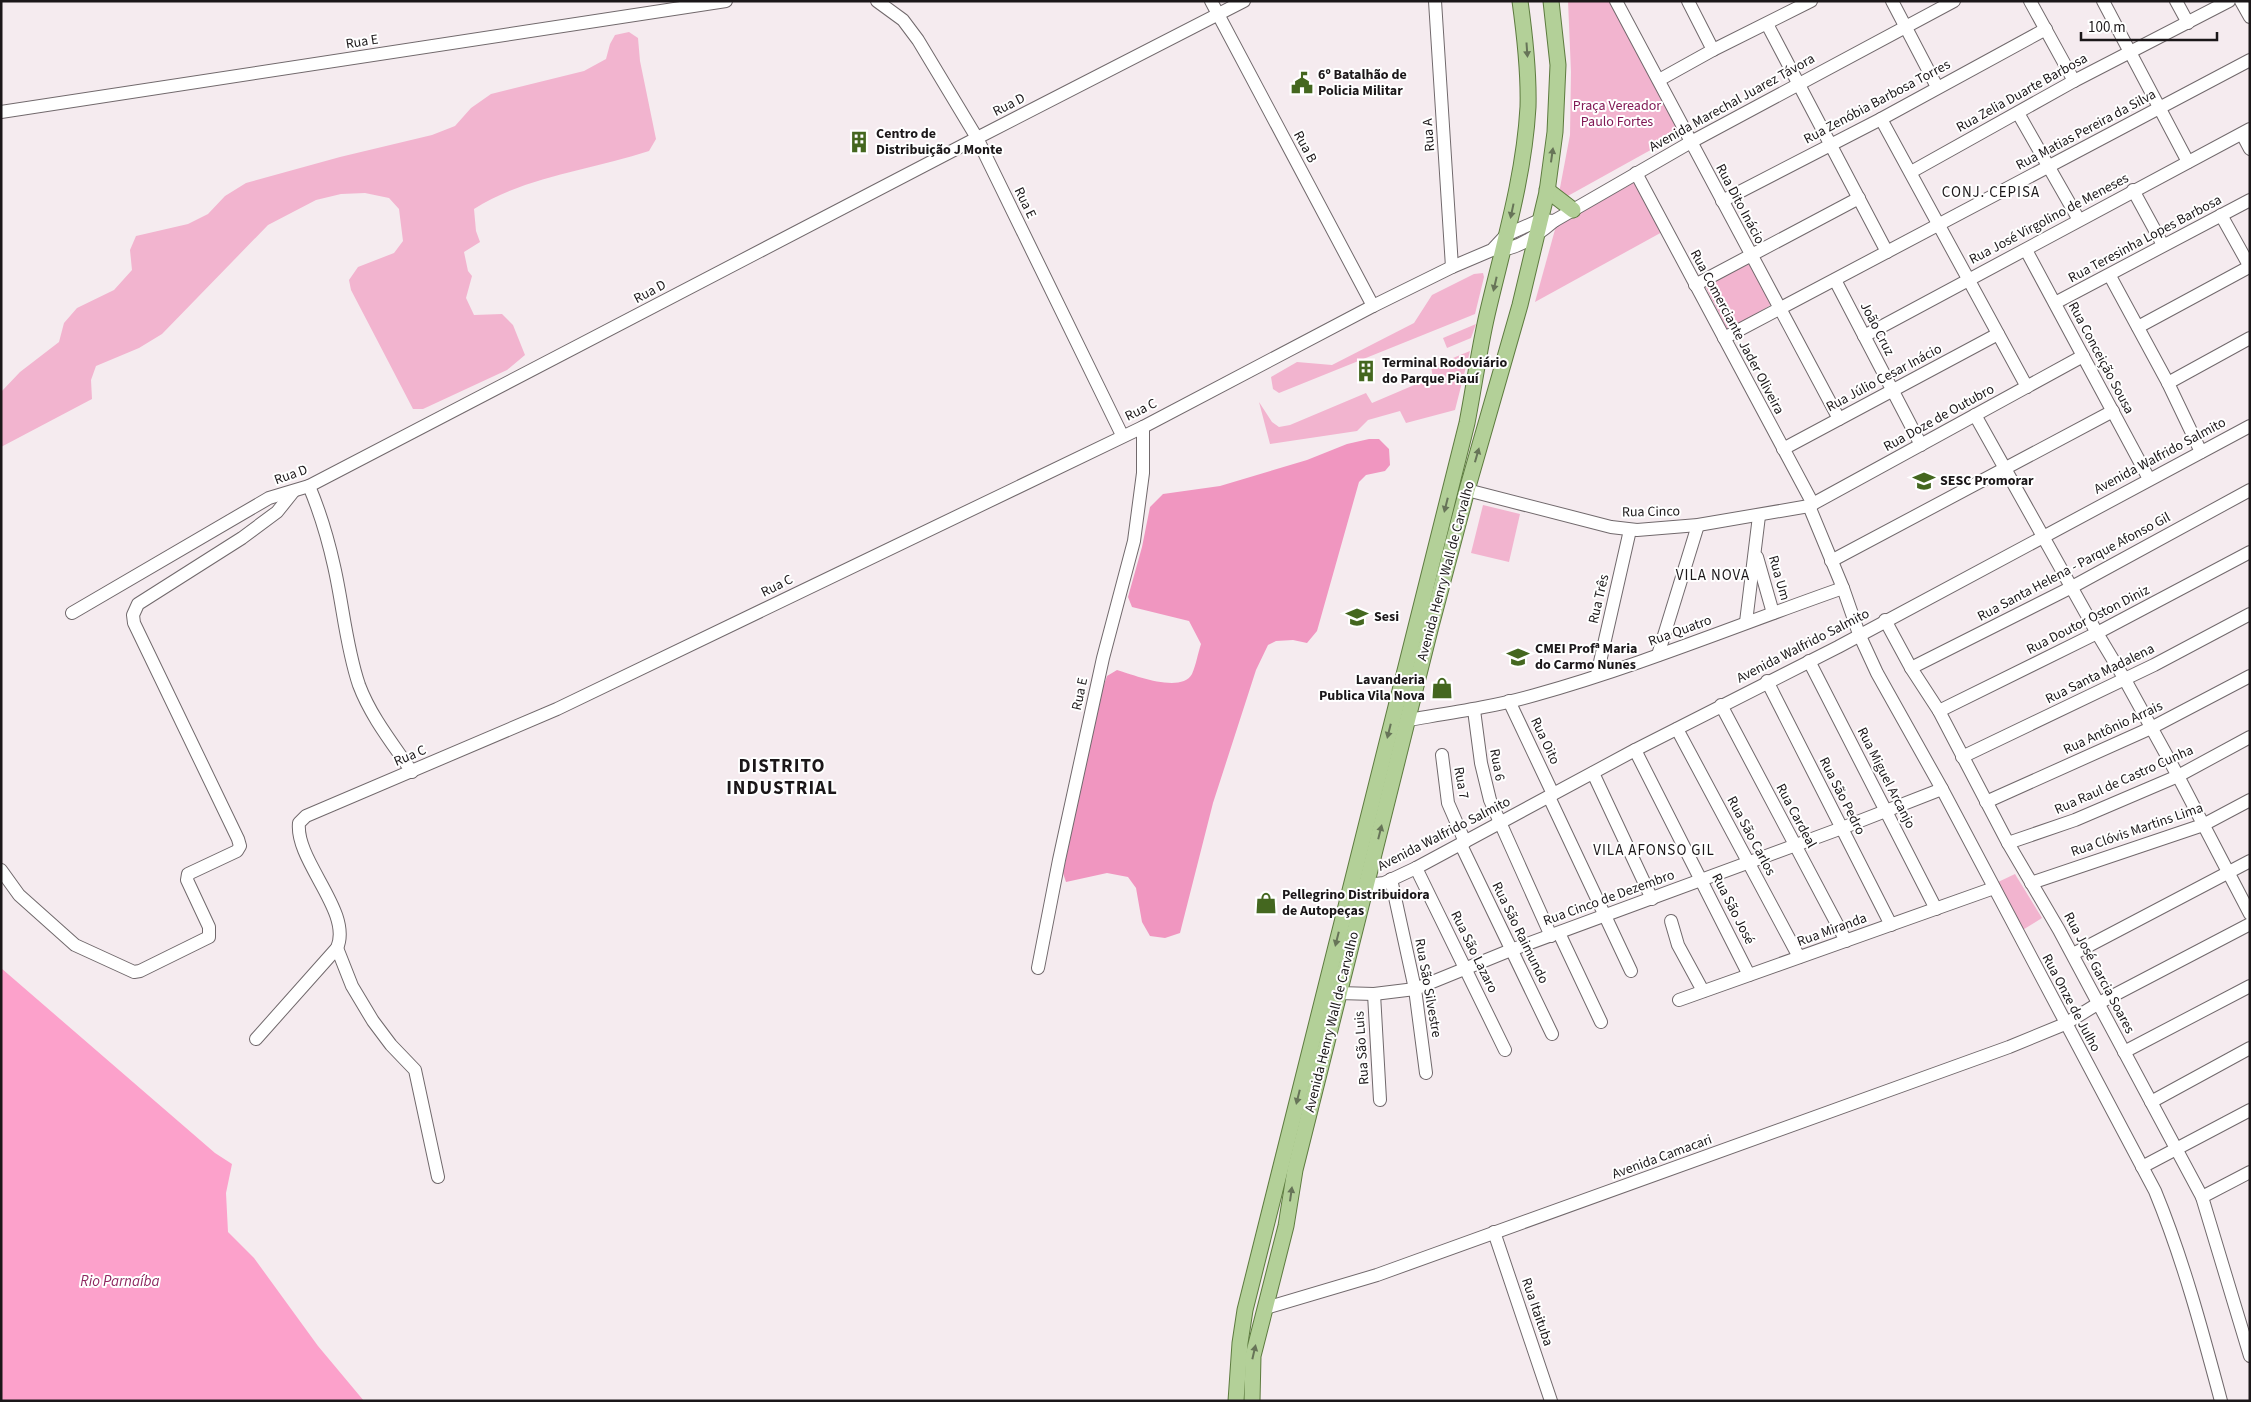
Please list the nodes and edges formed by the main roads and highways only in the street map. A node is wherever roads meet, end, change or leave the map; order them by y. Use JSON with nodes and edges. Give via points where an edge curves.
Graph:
{"nodes":[{"id":1,"x":1520,"y":1,"type":"edge"},
{"id":2,"x":1551,"y":1,"type":"edge"},
{"id":3,"x":1547,"y":190,"type":"junction"},
{"id":4,"x":1573,"y":210,"type":"road end"},
{"id":5,"x":1483,"y":338,"type":"junction"},
{"id":6,"x":1498,"y":386,"type":"junction"},
{"id":7,"x":1402,"y":680,"type":"junction"},
{"id":8,"x":1417,"y":684,"type":"junction"},
{"id":9,"x":1352,"y":877,"type":"junction"},
{"id":10,"x":1367,"y":885,"type":"junction"},
{"id":11,"x":1337,"y":969,"type":"junction"},
{"id":12,"x":1266,"y":1228,"type":"junction"},
{"id":13,"x":1285,"y":1231,"type":"junction"},
{"id":14,"x":1245,"y":1310,"type":"junction"},
{"id":15,"x":1265,"y":1312,"type":"junction"},
{"id":16,"x":1236,"y":1401,"type":"edge"},
{"id":17,"x":1252,"y":1401,"type":"edge"}],
"edges":[{"from":1,"to":5,"type":"main road","name":"Avenida Henry Wall de Carvalho","one_way":true,"via":[[1527,46],[1528,107],[1523,161],[1506,235],[1497,250]]},
{"from":3,"to":2,"type":"main road","name":"Avenida Henry Wall de Carvalho","one_way":true,"via":[[1555,132],[1558,65]]},
{"from":3,"to":4,"type":"main road"},
{"from":3,"to":6,"type":"main road","name":"Avenida Henry Wall de Carvalho","via":[[1547,220],[1537,236]]},
{"from":5,"to":6,"type":"main road","via":[[1500,350]]},
{"from":5,"to":7,"type":"main road","name":"Avenida Henry Wall de Carvalho","one_way":true,"via":[[1467,423]]},
{"from":8,"to":6,"type":"main road","name":"Avenida Henry Wall de Carvalho","one_way":true,"via":[[1467,490]]},
{"from":7,"to":8,"type":"main road"},
{"from":7,"to":9,"type":"main road","name":"Avenida Henry Wall de Carvalho","one_way":true},
{"from":10,"to":8,"type":"main road","name":"Avenida Henry Wall de Carvalho","one_way":true},
{"from":9,"to":10,"type":"main road"},
{"from":9,"to":11,"type":"main road","name":"Avenida Henry Wall de Carvalho","one_way":true},
{"from":10,"to":11,"type":"main road","name":"Avenida Henry Wall de Carvalho"},
{"from":11,"to":12,"type":"main road","name":"Avenida Henry Wall de Carvalho","one_way":true},
{"from":13,"to":11,"type":"main road","name":"Avenida Henry Wall de Carvalho","one_way":true,"via":[[1293,1181],[1339,993]]},
{"from":12,"to":13,"type":"main road","via":[[1275,1226]]},
{"from":12,"to":14,"type":"main road","name":"Avenida Henry Wall de Carvalho"},
{"from":13,"to":15,"type":"main road","name":"Avenida Henry Wall de Carvalho"},
{"from":14,"to":15,"type":"main road","via":[[1254,1317]]},
{"from":14,"to":16,"type":"main road","name":"Avenida Henry Wall de Carvalho"},
{"from":17,"to":15,"type":"main road","name":"Avenida Henry Wall de Carvalho","one_way":true,"via":[[1252,1365]]}]}
